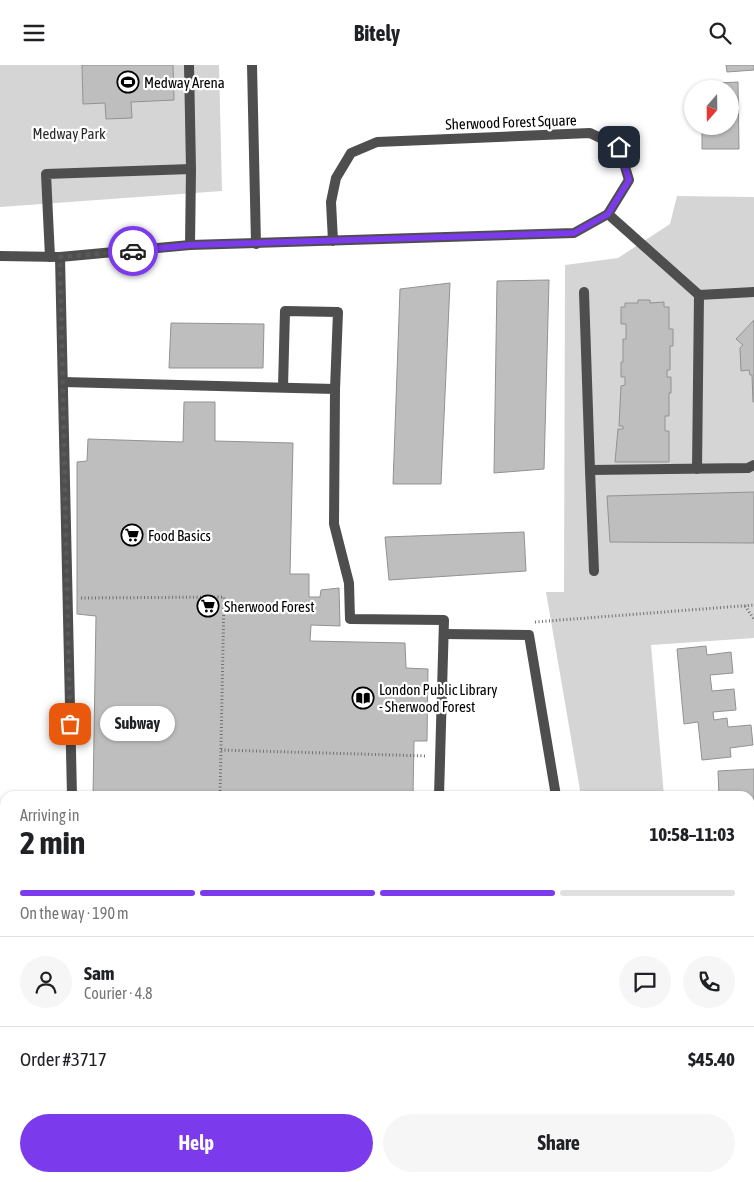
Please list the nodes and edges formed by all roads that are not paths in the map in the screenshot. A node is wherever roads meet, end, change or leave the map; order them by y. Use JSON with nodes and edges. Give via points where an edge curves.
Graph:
{"nodes":[{"id":1,"x":189,"y":65,"type":"edge"},
{"id":2,"x":252,"y":65,"type":"edge"},
{"id":3,"x":191,"y":169,"type":"junction"},
{"id":4,"x":608,"y":214,"type":"junction"},
{"id":5,"x":333,"y":241,"type":"junction"},
{"id":6,"x":256,"y":244,"type":"junction"},
{"id":7,"x":190,"y":245,"type":"junction"},
{"id":8,"x":0,"y":257,"type":"edge"},
{"id":9,"x":55,"y":257,"type":"junction"},
{"id":10,"x":584,"y":292,"type":"dead end"},
{"id":11,"x":754,"y":292,"type":"edge"},
{"id":12,"x":699,"y":295,"type":"junction"},
{"id":13,"x":63,"y":382,"type":"junction"},
{"id":14,"x":283,"y":387,"type":"junction"},
{"id":15,"x":335,"y":389,"type":"junction"},
{"id":16,"x":754,"y":465,"type":"edge"},
{"id":17,"x":697,"y":469,"type":"junction"},
{"id":18,"x":590,"y":470,"type":"junction"},
{"id":19,"x":594,"y":571,"type":"dead end"},
{"id":20,"x":444,"y":634,"type":"junction"},
{"id":21,"x":72,"y":791,"type":"edge"},
{"id":22,"x":439,"y":791,"type":"edge"},
{"id":23,"x":555,"y":791,"type":"edge"}],
"edges":[{"from":1,"to":3,"type":"street"},
{"from":2,"to":6,"type":"street"},
{"from":3,"to":7,"type":"street"},
{"from":3,"to":9,"type":"street","via":[[46,174]]},
{"from":4,"to":5,"type":"street","name":"Sherwood Forest Square","via":[[574,233]]},
{"from":4,"to":5,"type":"street","name":"Sherwood Forest Square","via":[[629,180],[619,147],[590,133],[377,142],[351,153],[336,178],[331,202]]},
{"from":4,"to":12,"type":"street"},
{"from":5,"to":6,"type":"street","name":"Sherwood Forest Square"},
{"from":6,"to":7,"type":"street","name":"Sherwood Forest Square"},
{"from":7,"to":9,"type":"street","name":"Sherwood Forest Square"},
{"from":8,"to":9,"type":"street","name":"Sherwood Forest Square"},
{"from":9,"to":13,"type":"street"},
{"from":10,"to":18,"type":"street"},
{"from":11,"to":12,"type":"street"},
{"from":12,"to":17,"type":"street"},
{"from":13,"to":14,"type":"street"},
{"from":13,"to":21,"type":"street"},
{"from":14,"to":15,"type":"street"},
{"from":14,"to":15,"type":"street","via":[[285,311],[338,312]]},
{"from":15,"to":20,"type":"street","via":[[334,524],[349,583],[350,619],[444,619]]},
{"from":16,"to":17,"type":"street","via":[[748,468]]},
{"from":17,"to":18,"type":"street"},
{"from":18,"to":19,"type":"street"},
{"from":20,"to":22,"type":"street"},
{"from":20,"to":23,"type":"street","via":[[529,635]]}]}
